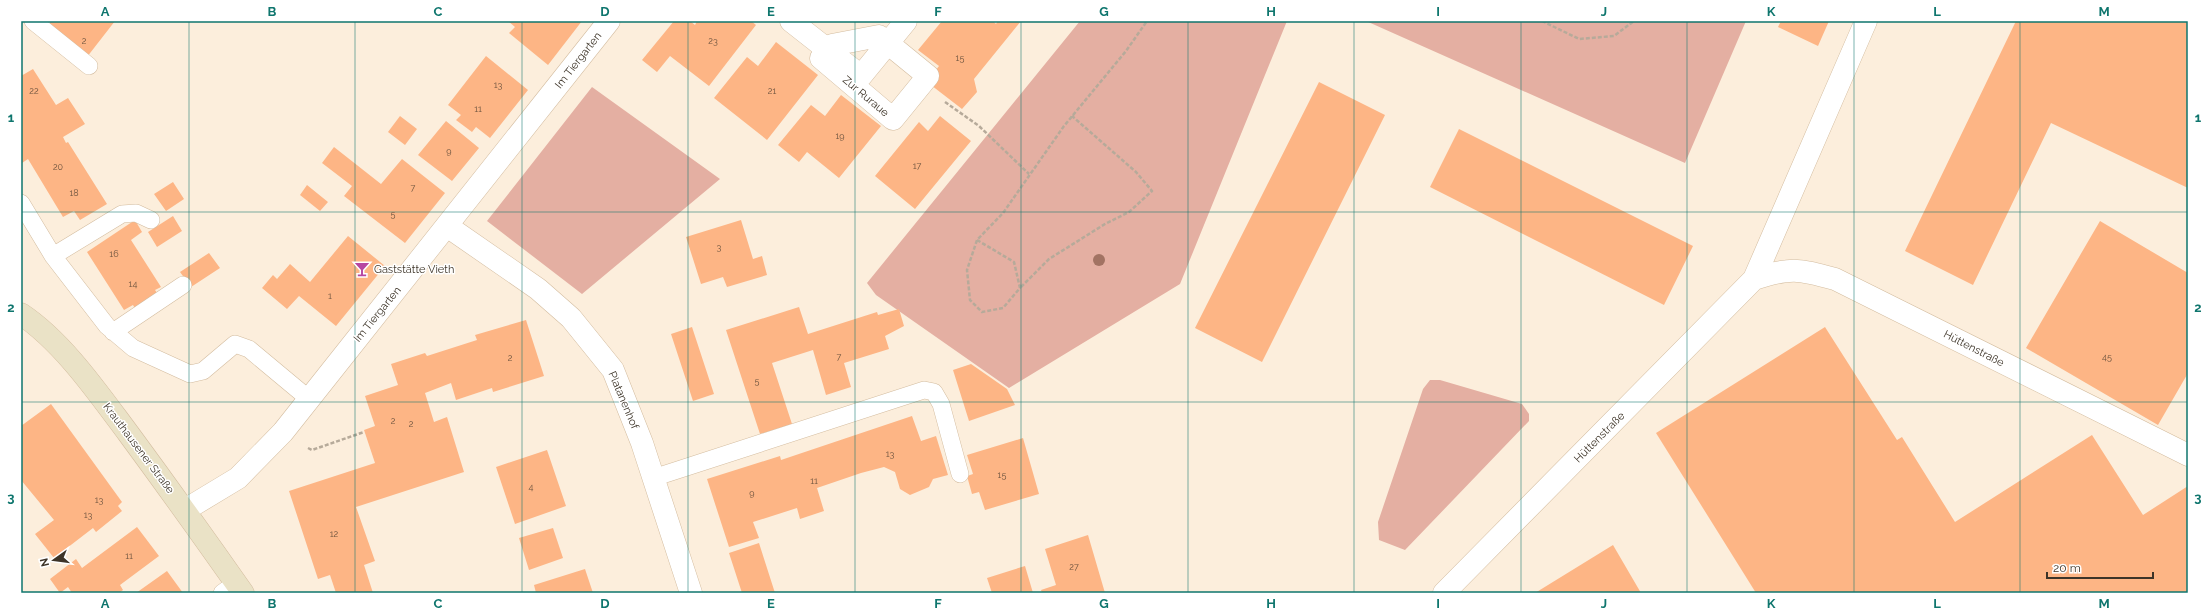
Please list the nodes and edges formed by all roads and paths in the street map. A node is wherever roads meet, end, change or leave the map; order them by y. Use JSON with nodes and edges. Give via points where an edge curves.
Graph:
{"nodes":[{"id":1,"x":33,"y":21,"type":"edge"},
{"id":2,"x":609,"y":21,"type":"edge"},
{"id":3,"x":791,"y":21,"type":"edge"},
{"id":4,"x":906,"y":21,"type":"edge"},
{"id":5,"x":1147,"y":21,"type":"edge"},
{"id":6,"x":1542,"y":21,"type":"edge"},
{"id":7,"x":1634,"y":21,"type":"edge"},
{"id":8,"x":1866,"y":21,"type":"edge"},
{"id":9,"x":888,"y":43,"type":"junction"},
{"id":10,"x":828,"y":50,"type":"junction"},
{"id":11,"x":89,"y":66,"type":"dead end"},
{"id":12,"x":1072,"y":116,"type":"junction"},
{"id":13,"x":979,"y":126,"type":"dead end"},
{"id":14,"x":1029,"y":174,"type":"junction"},
{"id":15,"x":21,"y":203,"type":"edge"},
{"id":16,"x":151,"y":220,"type":"dead end"},
{"id":17,"x":447,"y":226,"type":"junction"},
{"id":18,"x":977,"y":240,"type":"junction"},
{"id":19,"x":53,"y":256,"type":"junction"},
{"id":20,"x":1754,"y":279,"type":"junction"},
{"id":21,"x":183,"y":285,"type":"dead end"},
{"id":22,"x":1020,"y":288,"type":"junction"},
{"id":23,"x":21,"y":314,"type":"edge"},
{"id":24,"x":113,"y":332,"type":"junction"},
{"id":25,"x":308,"y":399,"type":"junction"},
{"id":26,"x":283,"y":432,"type":"junction"},
{"id":27,"x":364,"y":432,"type":"dead end"},
{"id":28,"x":2188,"y":455,"type":"edge"},
{"id":29,"x":960,"y":474,"type":"dead end"},
{"id":30,"x":653,"y":478,"type":"junction"},
{"id":31,"x":185,"y":510,"type":"junction"},
{"id":32,"x":234,"y":590,"type":"edge"},
{"id":33,"x":691,"y":593,"type":"edge"},
{"id":34,"x":1444,"y":593,"type":"edge"}],
"edges":[{"from":1,"to":11,"type":"lane"},
{"from":2,"to":17,"type":"street","name":"Im Tiergarten"},
{"from":3,"to":10,"type":"street","name":"Zur Ruraue"},
{"from":4,"to":9,"type":"street","name":"Zur Ruraue"},
{"from":5,"to":12,"type":"path","via":[[1126,51]]},
{"from":6,"to":7,"type":"path","via":[[1579,39],[1614,36]]},
{"from":8,"to":20,"type":"street","name":"Hüttenstraße"},
{"from":9,"to":10,"type":"street","name":"Zur Ruraue","via":[[879,36],[832,45]]},
{"from":9,"to":10,"type":"street","name":"Zur Ruraue","via":[[861,76]]},
{"from":9,"to":10,"type":"street","name":"Zur Ruraue","via":[[928,76],[894,119],[821,58]]},
{"from":12,"to":14,"type":"path"},
{"from":12,"to":22,"type":"path","via":[[1136,172],[1152,191],[1129,212],[1049,259]]},
{"from":13,"to":14,"type":"path"},
{"from":14,"to":18,"type":"path","via":[[1003,213]]},
{"from":15,"to":19,"type":"lane"},
{"from":16,"to":19,"type":"lane","via":[[136,213],[122,214]]},
{"from":17,"to":25,"type":"street","name":"Im Tiergarten"},
{"from":17,"to":30,"type":"street","name":"Platanenhof","via":[[538,290],[571,318],[613,370]]},
{"from":18,"to":22,"type":"path","via":[[1014,262]]},
{"from":18,"to":22,"type":"path","via":[[967,270],[970,300],[982,312],[1003,308]]},
{"from":19,"to":24,"type":"lane"},
{"from":20,"to":28,"type":"street","name":"Hüttenstraße","via":[[1780,270],[1799,270],[1835,279]]},
{"from":20,"to":34,"type":"street","name":"Hüttenstraße"},
{"from":21,"to":24,"type":"lane"},
{"from":23,"to":31,"type":"street","name":"Krauthausener Straße","via":[[58,346],[105,402]]},
{"from":24,"to":25,"type":"lane","via":[[133,348],[190,374],[203,371],[234,344],[249,349]]},
{"from":25,"to":26,"type":"street","name":"Im Tiergarten"},
{"from":26,"to":27,"type":"path","via":[[312,450]]},
{"from":26,"to":31,"type":"street","name":"Im Tiergarten","via":[[238,478]]},
{"from":29,"to":30,"type":"lane","via":[[941,404],[934,392],[924,390]]},
{"from":30,"to":33,"type":"street","name":"Platanenhof"},
{"from":31,"to":32,"type":"street","name":"Krauthausener Straße"}]}
